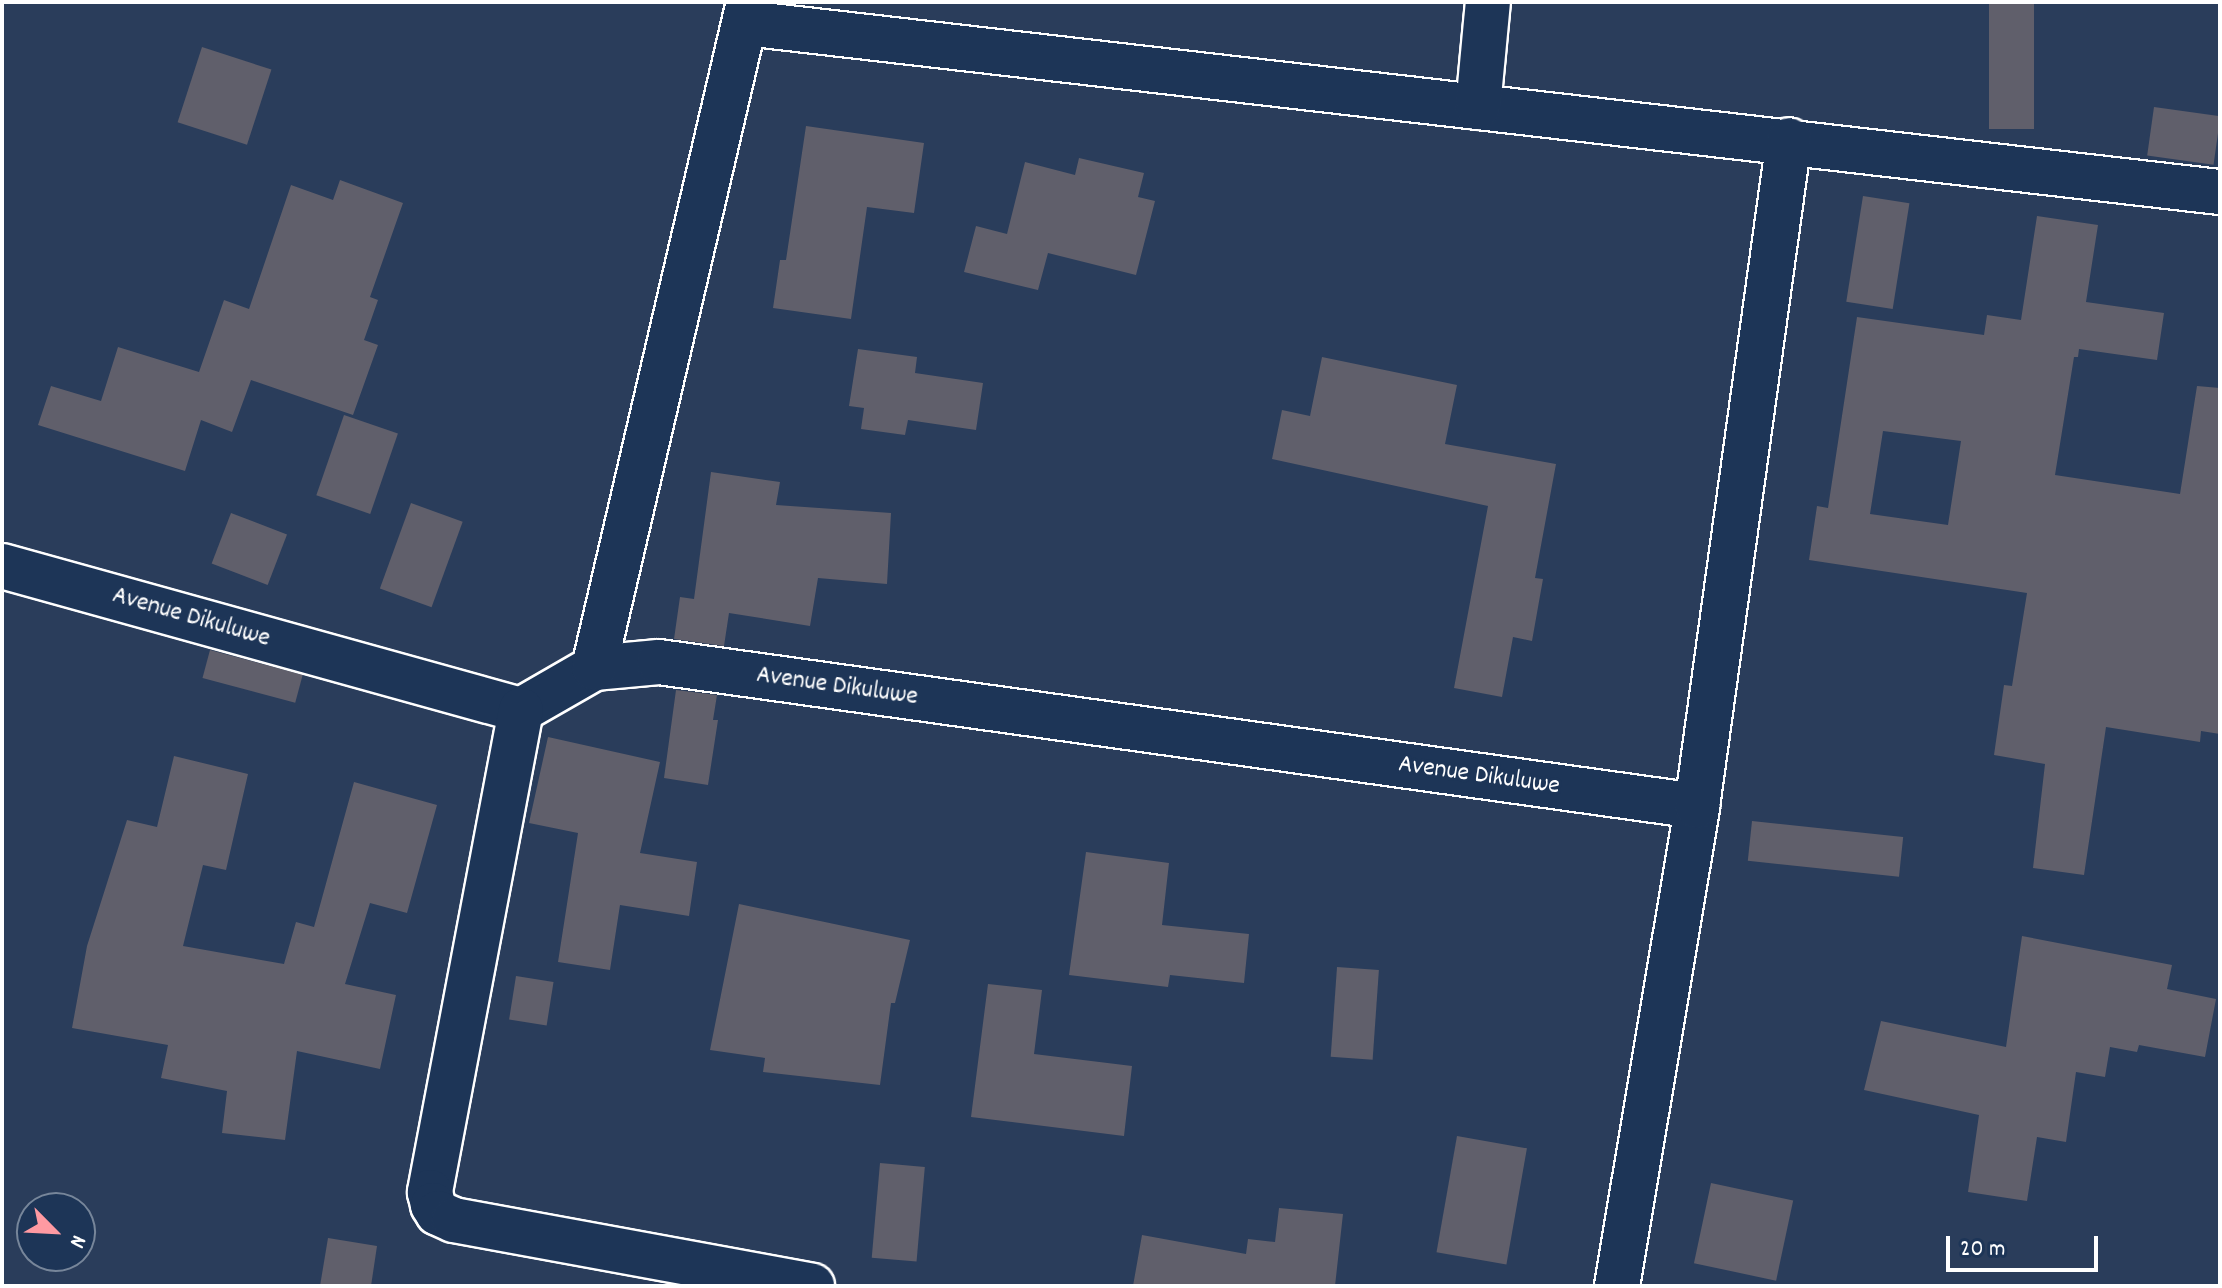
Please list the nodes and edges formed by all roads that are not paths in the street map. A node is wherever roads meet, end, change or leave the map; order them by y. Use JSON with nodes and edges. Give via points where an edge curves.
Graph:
{"nodes":[{"id":1,"x":1488,"y":2,"type":"edge"},
{"id":2,"x":747,"y":12,"type":"edge"},
{"id":3,"x":1478,"y":107,"type":"junction"},
{"id":4,"x":1789,"y":140,"type":"junction"},
{"id":5,"x":2220,"y":192,"type":"edge"},
{"id":6,"x":2,"y":566,"type":"edge"},
{"id":7,"x":594,"y":668,"type":"junction"},
{"id":8,"x":521,"y":710,"type":"junction"},
{"id":9,"x":1697,"y":806,"type":"junction"},
{"id":10,"x":812,"y":1286,"type":"edge"},
{"id":11,"x":1617,"y":1286,"type":"edge"}],
"edges":[{"from":1,"to":3,"type":"street"},
{"from":2,"to":3,"type":"street"},
{"from":2,"to":7,"type":"street"},
{"from":3,"to":4,"type":"street"},
{"from":4,"to":5,"type":"street"},
{"from":4,"to":9,"type":"street"},
{"from":6,"to":8,"type":"street","name":"Avenue Dikuluwe"},
{"from":7,"to":8,"type":"street","name":"Avenue Dikuluwe"},
{"from":7,"to":9,"type":"street","name":"Avenue Dikuluwe","via":[[659,662]]},
{"from":8,"to":10,"type":"street","via":[[430,1192],[433,1205],[454,1220]]},
{"from":9,"to":11,"type":"street"}]}
